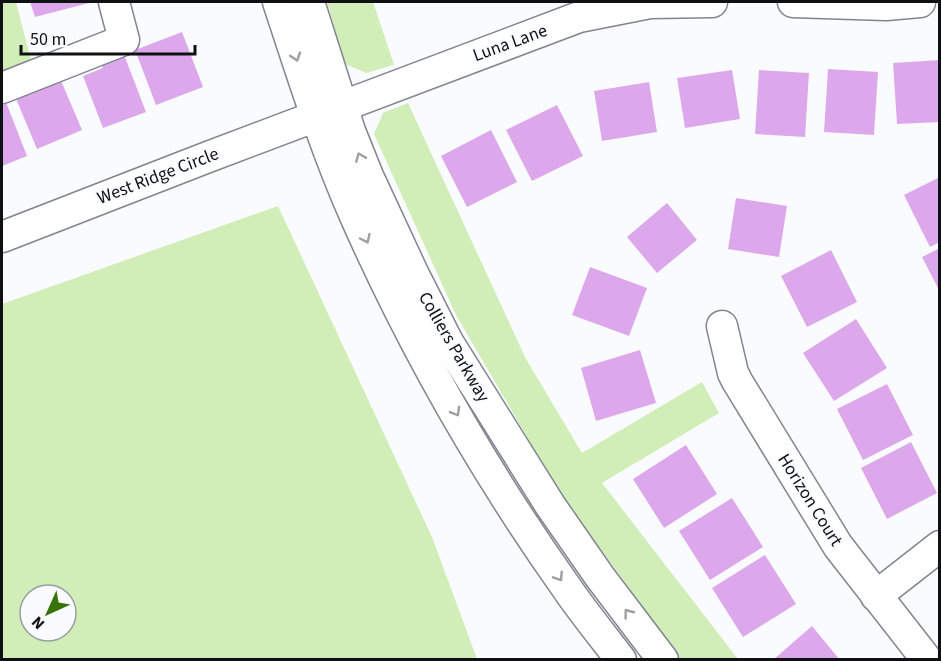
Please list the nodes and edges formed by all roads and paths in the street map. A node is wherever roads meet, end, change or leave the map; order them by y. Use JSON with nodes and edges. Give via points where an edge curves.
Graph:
{"nodes":[{"id":1,"x":114,"y":2,"type":"edge"},
{"id":2,"x":278,"y":2,"type":"edge"},
{"id":3,"x":309,"y":2,"type":"edge"},
{"id":4,"x":712,"y":2,"type":"edge"},
{"id":5,"x":793,"y":2,"type":"edge"},
{"id":6,"x":920,"y":2,"type":"edge"},
{"id":7,"x":2,"y":88,"type":"edge"},
{"id":8,"x":328,"y":111,"type":"junction"},
{"id":9,"x":2,"y":237,"type":"edge"},
{"id":10,"x":722,"y":326,"type":"dead end"},
{"id":11,"x":939,"y":546,"type":"edge"},
{"id":12,"x":876,"y":596,"type":"junction"},
{"id":13,"x":621,"y":660,"type":"edge"},
{"id":14,"x":663,"y":660,"type":"edge"},
{"id":15,"x":927,"y":660,"type":"edge"}],
"edges":[{"from":1,"to":7,"type":"street","via":[[124,40]]},
{"from":2,"to":8,"type":"street","name":"Colliers Parkway","one_way":true},
{"from":3,"to":8,"type":"street","name":"Colliers Parkway"},
{"from":4,"to":8,"type":"street","name":"Luna Lane","via":[[650,3],[579,17]]},
{"from":5,"to":6,"type":"street"},
{"from":8,"to":9,"type":"street","name":"West Ridge Circle"},
{"from":8,"to":13,"type":"street","name":"Colliers Parkway","one_way":true,"via":[[359,225],[393,298],[493,476],[566,588]]},
{"from":14,"to":8,"type":"street","name":"Colliers Parkway","one_way":true,"via":[[550,505],[448,342],[350,131]]},
{"from":10,"to":12,"type":"street","name":"Horizon Court","via":[[737,381],[838,546]]},
{"from":11,"to":12,"type":"street"},
{"from":12,"to":15,"type":"street","name":"Horizon Court"}]}
